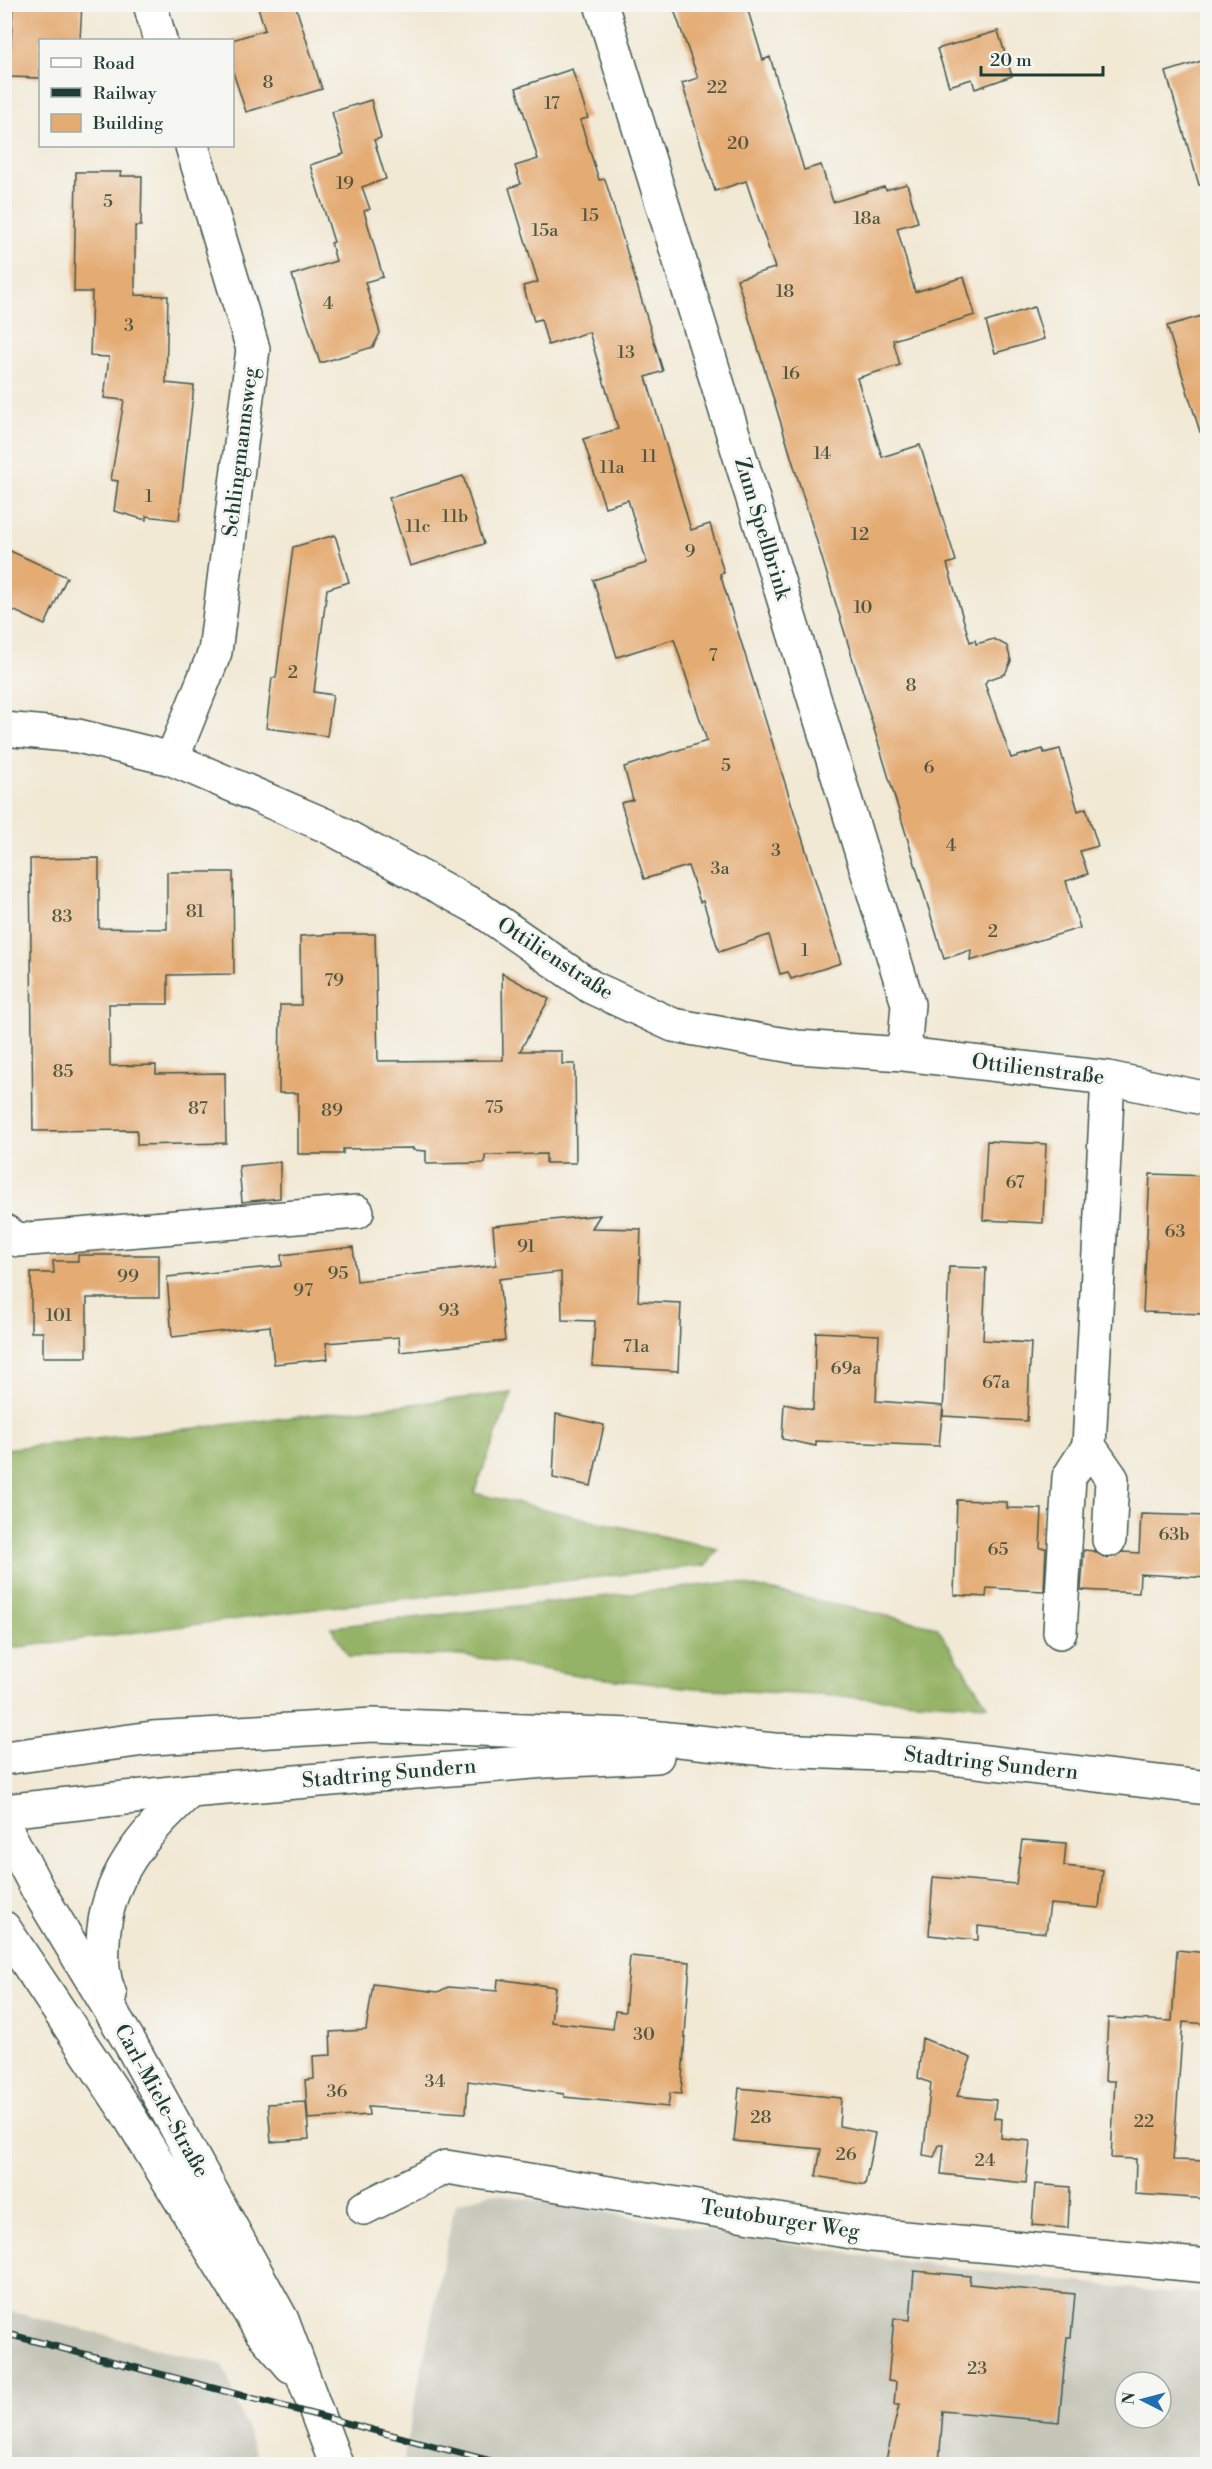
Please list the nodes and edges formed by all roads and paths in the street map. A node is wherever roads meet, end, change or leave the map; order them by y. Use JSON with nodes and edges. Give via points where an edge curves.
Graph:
{"nodes":[{"id":1,"x":150,"y":4,"type":"edge"},
{"id":2,"x":601,"y":4,"type":"edge"},
{"id":3,"x":160,"y":39,"type":"edge"},
{"id":4,"x":192,"y":147,"type":"edge"},
{"id":5,"x":4,"y":729,"type":"edge"},
{"id":6,"x":172,"y":759,"type":"junction"},
{"id":7,"x":903,"y":1054,"type":"junction"},
{"id":8,"x":1108,"y":1078,"type":"junction"},
{"id":9,"x":1208,"y":1099,"type":"edge"},
{"id":10,"x":357,"y":1212,"type":"dead end"},
{"id":11,"x":4,"y":1231,"type":"edge"},
{"id":12,"x":1089,"y":1446,"type":"junction"},
{"id":13,"x":1109,"y":1540,"type":"dead end"},
{"id":14,"x":1060,"y":1632,"type":"dead end"},
{"id":15,"x":774,"y":1750,"type":"junction"},
{"id":16,"x":4,"y":1758,"type":"edge"},
{"id":17,"x":1208,"y":1788,"type":"edge"},
{"id":18,"x":190,"y":1791,"type":"junction"},
{"id":19,"x":4,"y":1811,"type":"edge"},
{"id":20,"x":4,"y":1825,"type":"edge"},
{"id":21,"x":4,"y":1928,"type":"edge"},
{"id":22,"x":129,"y":2042,"type":"junction"},
{"id":23,"x":364,"y":2208,"type":"dead end"},
{"id":24,"x":1208,"y":2266,"type":"edge"},
{"id":25,"x":306,"y":2383,"type":"junction"},
{"id":26,"x":336,"y":2464,"type":"edge"}],
"edges":[{"from":1,"to":3,"type":"street"},
{"from":2,"to":7,"type":"street","name":"Zum Spellbrink","via":[[908,1004]]},
{"from":4,"to":6,"type":"street","name":"Schlingmannsweg","via":[[254,349],[215,652]]},
{"from":5,"to":6,"type":"street","name":"Ottilienstraße","via":[[78,736]]},
{"from":6,"to":7,"type":"street","name":"Ottilienstraße","via":[[327,826],[478,908],[591,987],[673,1025],[797,1047]]},
{"from":7,"to":8,"type":"street","name":"Ottilienstraße"},
{"from":8,"to":9,"type":"street","name":"Ottilienstraße"},
{"from":8,"to":12,"type":"street"},
{"from":10,"to":11,"type":"street","via":[[18,1240]]},
{"from":12,"to":13,"type":"street","via":[[1112,1479]]},
{"from":12,"to":14,"type":"street","via":[[1069,1477]]},
{"from":15,"to":16,"type":"street","name":"Stadtring Sundern","via":[[631,1735],[373,1725],[152,1738]]},
{"from":15,"to":17,"type":"street","name":"Stadtring Sundern","via":[[935,1756]]},
{"from":15,"to":18,"type":"street","name":"Stadtring Sundern","via":[[545,1761]]},
{"from":18,"to":19,"type":"street","name":"Stadtring Sundern"},
{"from":18,"to":22,"type":"street","via":[[156,1822],[121,1870],[103,1925],[102,1976]]},
{"from":20,"to":22,"type":"street","name":"Carl-Miele-Straße","via":[[39,1892]]},
{"from":21,"to":25,"type":"street","name":"Carl-Miele-Straße","via":[[126,2111],[261,2331]]},
{"from":22,"to":25,"type":"street","name":"Carl-Miele-Straße","via":[[282,2320]]},
{"from":23,"to":24,"type":"street","name":"Teutoburger Weg","via":[[446,2167],[871,2235]]},
{"from":25,"to":26,"type":"street","name":"Carl-Miele-Straße"}]}
